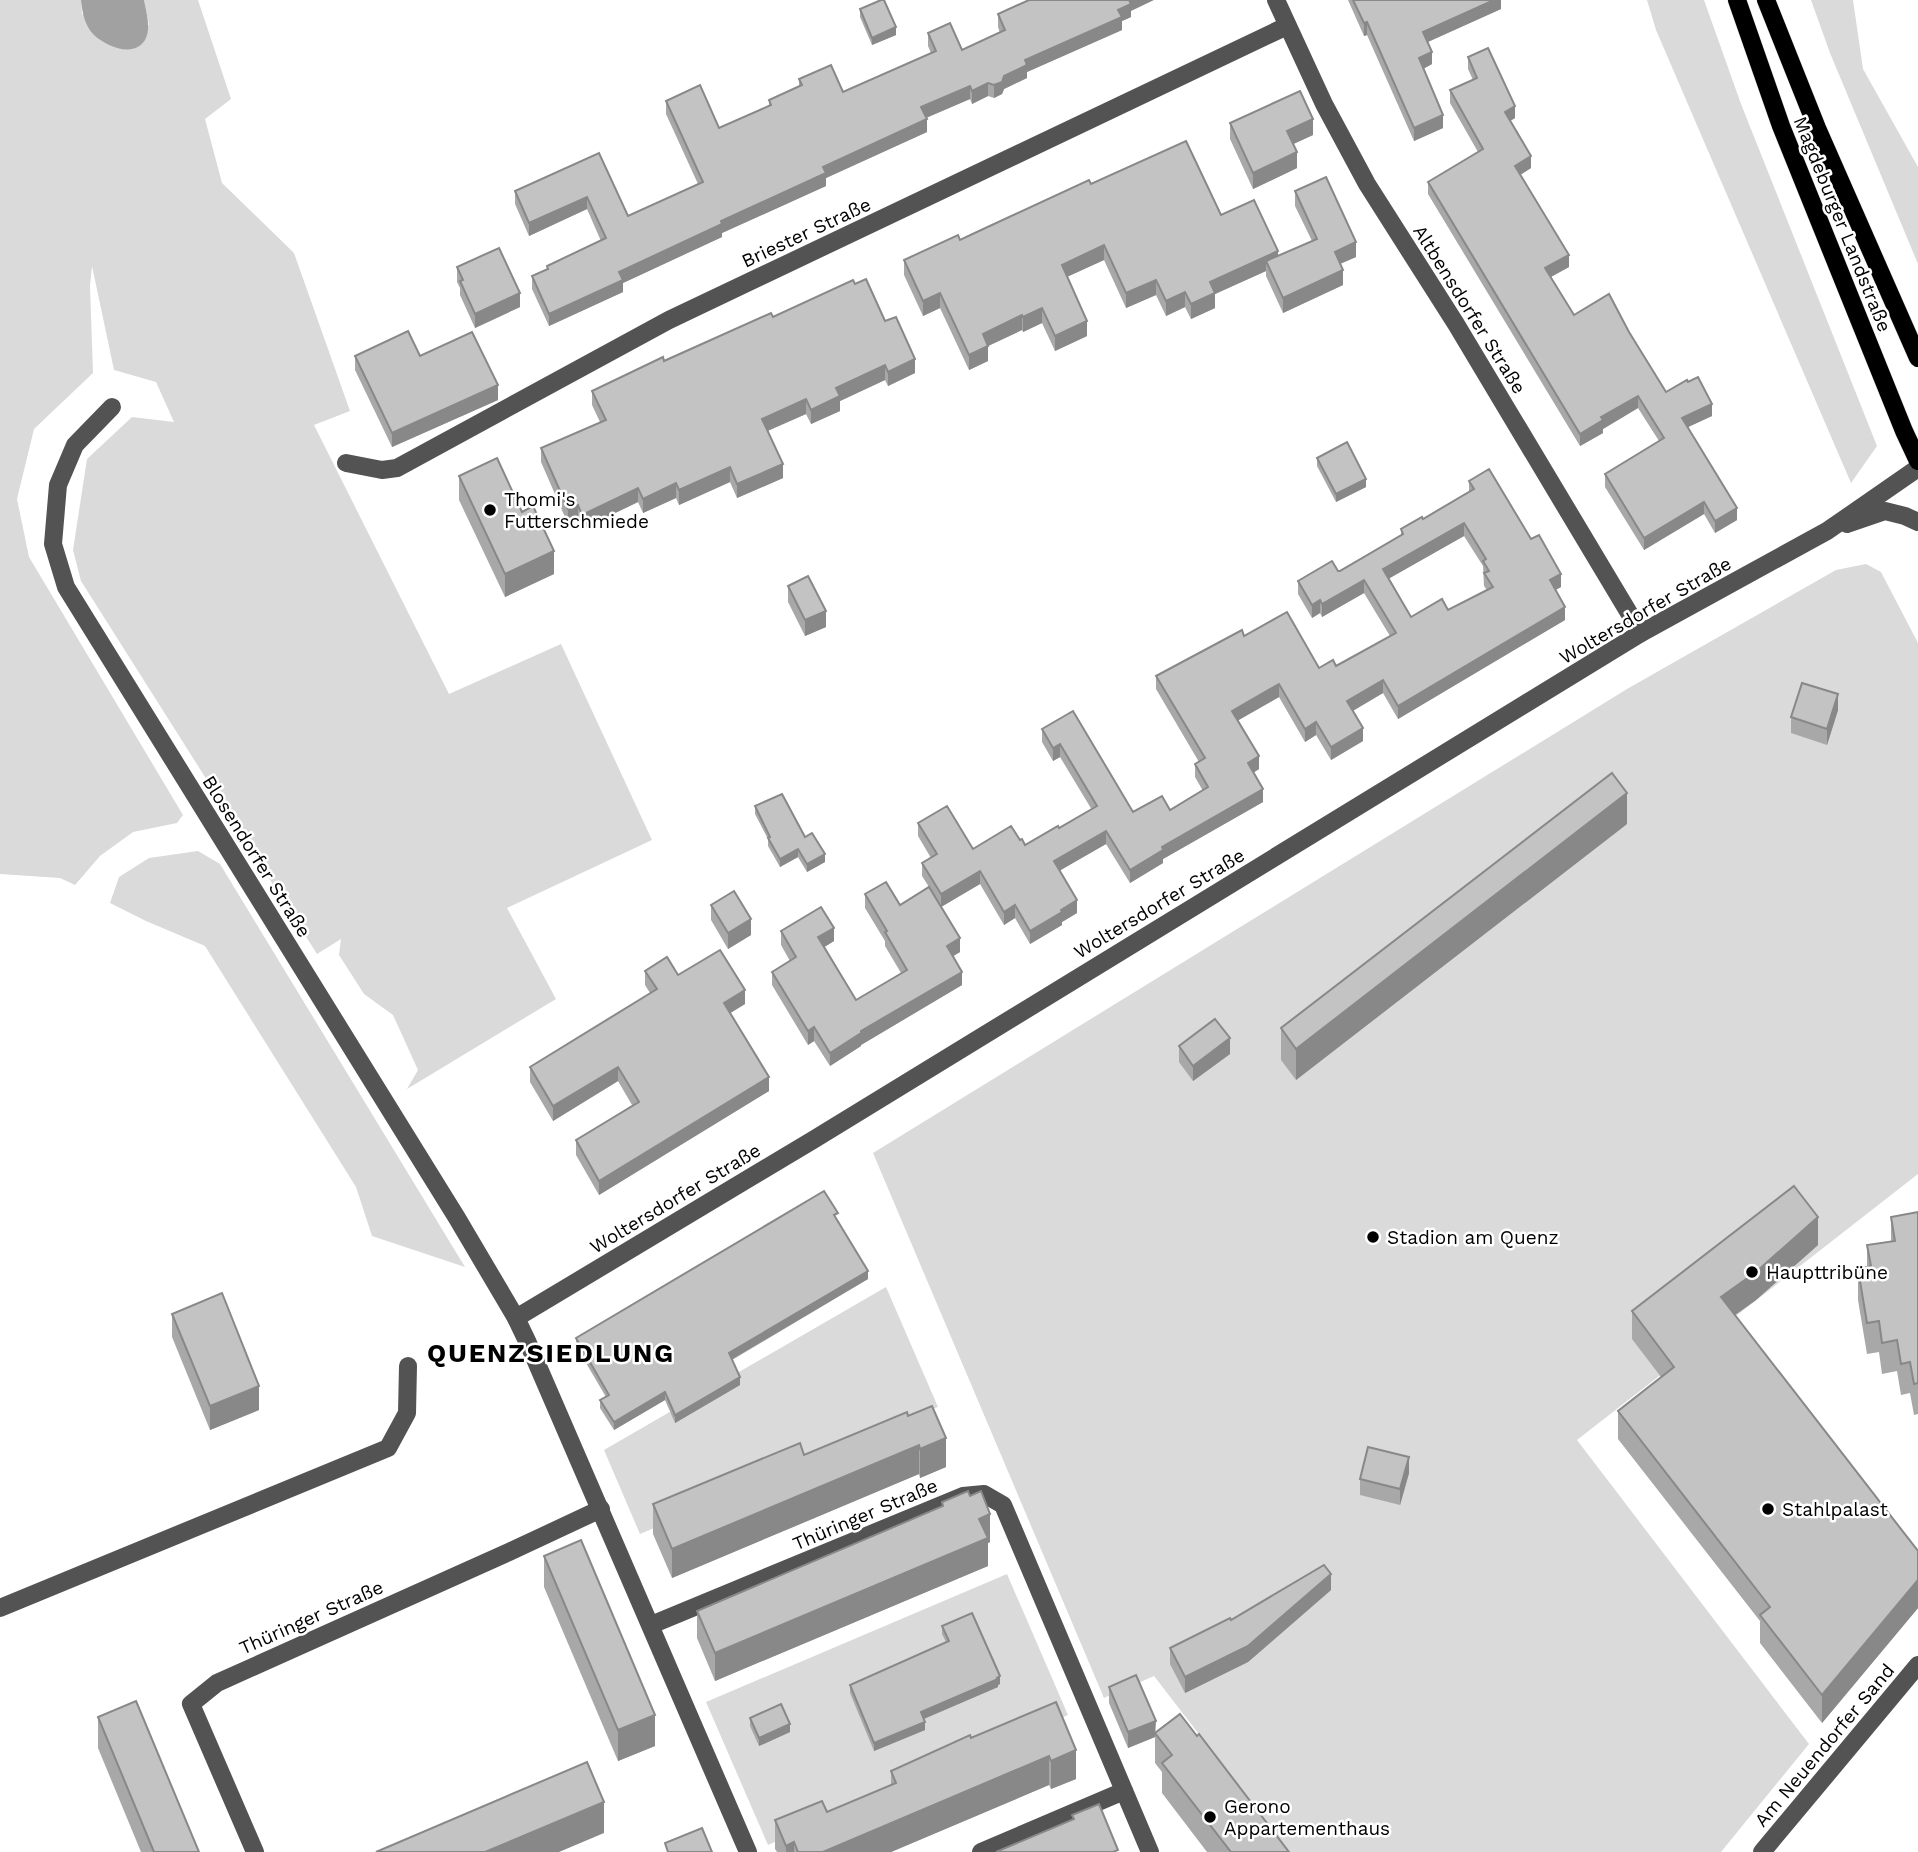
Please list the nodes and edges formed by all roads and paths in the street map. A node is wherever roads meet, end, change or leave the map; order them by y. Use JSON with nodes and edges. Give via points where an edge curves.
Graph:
{"nodes":[{"id":1,"x":1276,"y":0,"type":"edge"},
{"id":2,"x":1737,"y":0,"type":"edge"},
{"id":3,"x":1766,"y":0,"type":"edge"},
{"id":4,"x":1287,"y":26,"type":"junction"},
{"id":5,"x":1918,"y":358,"type":"edge"},
{"id":6,"x":112,"y":407,"type":"dead end"},
{"id":7,"x":1918,"y":461,"type":"edge"},
{"id":8,"x":346,"y":463,"type":"dead end"},
{"id":9,"x":1918,"y":468,"type":"edge"},
{"id":10,"x":1918,"y":522,"type":"edge"},
{"id":11,"x":1827,"y":531,"type":"junction"},
{"id":12,"x":1641,"y":633,"type":"junction"},
{"id":13,"x":516,"y":1318,"type":"junction"},
{"id":14,"x":408,"y":1366,"type":"dead end"},
{"id":15,"x":601,"y":1509,"type":"junction"},
{"id":16,"x":0,"y":1608,"type":"edge"},
{"id":17,"x":651,"y":1625,"type":"junction"},
{"id":18,"x":1918,"y":1667,"type":"edge"},
{"id":19,"x":1124,"y":1791,"type":"junction"},
{"id":20,"x":255,"y":1852,"type":"edge"},
{"id":21,"x":748,"y":1852,"type":"edge"},
{"id":22,"x":981,"y":1852,"type":"edge"},
{"id":23,"x":1150,"y":1852,"type":"edge"},
{"id":24,"x":1762,"y":1852,"type":"edge"}],
"edges":[{"from":1,"to":4,"type":"street","name":"Altbensdorfer Straße"},
{"from":2,"to":7,"type":"main road","name":"Magdeburger Landstraße","via":[[1781,126]]},
{"from":3,"to":5,"type":"main road","name":"Magdeburger Landstraße","via":[[1816,128]]},
{"from":4,"to":8,"type":"street","name":"Briester Straße","via":[[669,320],[397,468]]},
{"from":4,"to":12,"type":"street","name":"Altbensdorfer Straße","via":[[1367,184]]},
{"from":6,"to":13,"type":"street","name":"Blosendorfer Straße","via":[[75,445],[58,485],[53,544],[66,587]]},
{"from":9,"to":11,"type":"street","name":"Woltersdorfer Straße"},
{"from":10,"to":11,"type":"street","name":"Woltersdorfer Straße","via":[[1885,511]]},
{"from":11,"to":12,"type":"street","name":"Woltersdorfer Straße"},
{"from":12,"to":13,"type":"street","name":"Woltersdorfer Straße"},
{"from":13,"to":15,"type":"street"},
{"from":14,"to":16,"type":"street","via":[[407,1413],[388,1448]]},
{"from":15,"to":17,"type":"street"},
{"from":15,"to":20,"type":"street","name":"Thüringer Straße","via":[[217,1683],[191,1704]]},
{"from":17,"to":19,"type":"street","name":"Thüringer Straße","via":[[963,1496],[984,1494],[1003,1505]]},
{"from":17,"to":21,"type":"street"},
{"from":18,"to":24,"type":"street","name":"Am Neuendorfer Sand"},
{"from":19,"to":22,"type":"street"},
{"from":19,"to":23,"type":"street","name":"Thüringer Straße"}]}
